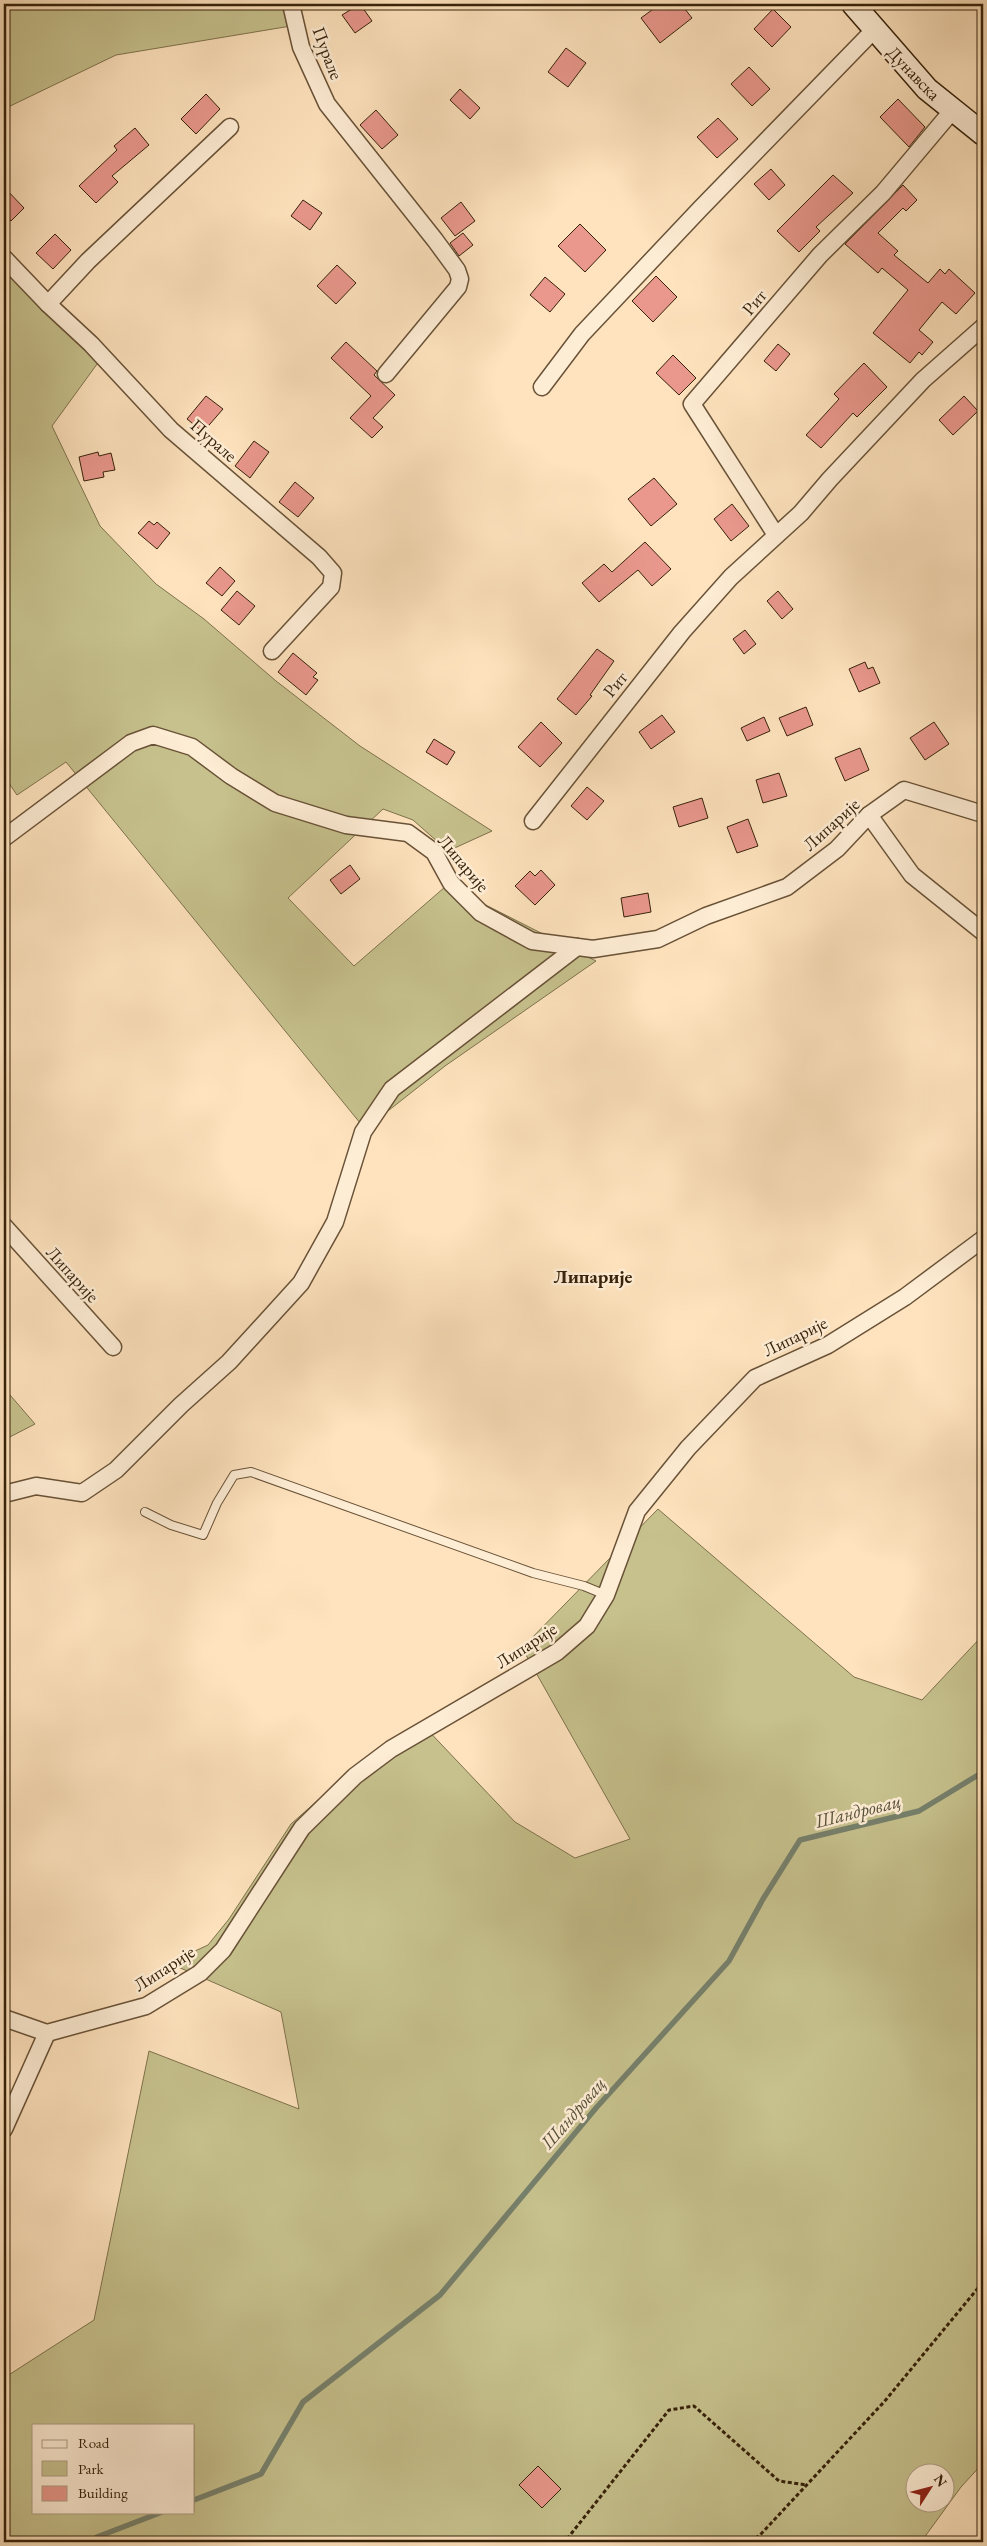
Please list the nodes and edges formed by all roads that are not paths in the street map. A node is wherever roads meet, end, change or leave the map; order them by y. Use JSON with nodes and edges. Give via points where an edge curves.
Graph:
{"nodes":[{"id":1,"x":291,"y":4,"type":"edge"},
{"id":2,"x":853,"y":4,"type":"edge"},
{"id":3,"x":874,"y":30,"type":"junction"},
{"id":4,"x":952,"y":112,"type":"junction"},
{"id":5,"x":230,"y":127,"type":"dead end"},
{"id":6,"x":983,"y":134,"type":"edge"},
{"id":7,"x":4,"y":258,"type":"edge"},
{"id":8,"x":48,"y":304,"type":"junction"},
{"id":9,"x":983,"y":327,"type":"edge"},
{"id":10,"x":386,"y":374,"type":"dead end"},
{"id":11,"x":542,"y":387,"type":"dead end"},
{"id":12,"x":776,"y":535,"type":"junction"},
{"id":13,"x":272,"y":651,"type":"dead end"},
{"id":14,"x":983,"y":814,"type":"edge"},
{"id":15,"x":869,"y":815,"type":"junction"},
{"id":16,"x":533,"y":821,"type":"dead end"},
{"id":17,"x":4,"y":838,"type":"edge"},
{"id":18,"x":983,"y":932,"type":"edge"},
{"id":19,"x":577,"y":947,"type":"junction"},
{"id":20,"x":4,"y":1226,"type":"edge"},
{"id":21,"x":983,"y":1239,"type":"edge"},
{"id":22,"x":113,"y":1348,"type":"dead end"},
{"id":23,"x":4,"y":1494,"type":"edge"},
{"id":24,"x":145,"y":1512,"type":"dead end"},
{"id":25,"x":606,"y":1595,"type":"junction"},
{"id":26,"x":4,"y":2018,"type":"edge"},
{"id":27,"x":47,"y":2033,"type":"junction"},
{"id":28,"x":4,"y":2129,"type":"edge"}],
"edges":[{"from":1,"to":10,"type":"street","name":"Пурале","via":[[301,47],[327,104],[435,240],[457,270],[460,280],[458,287]]},
{"from":2,"to":3,"type":"main road","name":"Дунавска"},
{"from":3,"to":4,"type":"main road","name":"Дунавска"},
{"from":3,"to":11,"type":"street","via":[[589,328]]},
{"from":4,"to":6,"type":"main road","name":"Дунавска"},
{"from":4,"to":12,"type":"street","name":"Рит","via":[[882,192],[820,255],[692,404]]},
{"from":5,"to":8,"type":"street","via":[[88,261]]},
{"from":7,"to":8,"type":"street","name":"Пурале"},
{"from":8,"to":13,"type":"street","name":"Пурале","via":[[91,344],[171,430],[333,573],[331,587]]},
{"from":9,"to":12,"type":"street","name":"Рит","via":[[924,380],[801,513]]},
{"from":12,"to":16,"type":"street","name":"Рит","via":[[682,632]]},
{"from":14,"to":15,"type":"street","name":"Липарије","via":[[904,790]]},
{"from":15,"to":18,"type":"street","via":[[912,875]]},
{"from":15,"to":19,"type":"street","name":"Липарије","via":[[837,849],[787,887],[706,916],[658,939],[593,949]]},
{"from":17,"to":19,"type":"street","name":"Липарије","via":[[131,743],[153,735],[192,747],[275,803],[346,825],[408,833],[434,852],[451,882],[482,914],[532,941]]},
{"from":19,"to":23,"type":"street","via":[[392,1089],[363,1132],[335,1222],[302,1283],[229,1362],[116,1470],[82,1493],[36,1486]]},
{"from":20,"to":22,"type":"street","name":"Липарије"},
{"from":21,"to":25,"type":"street","name":"Липарије","via":[[905,1297],[828,1345],[755,1378],[688,1448],[637,1510]]},
{"from":24,"to":25,"type":"lane","via":[[171,1525],[203,1535],[234,1475],[251,1472]]},
{"from":25,"to":27,"type":"street","name":"Липарије","via":[[587,1626],[557,1652],[391,1749],[355,1776],[302,1828],[222,1950],[200,1973],[146,2006]]},
{"from":26,"to":27,"type":"street"},
{"from":27,"to":28,"type":"street"}]}
